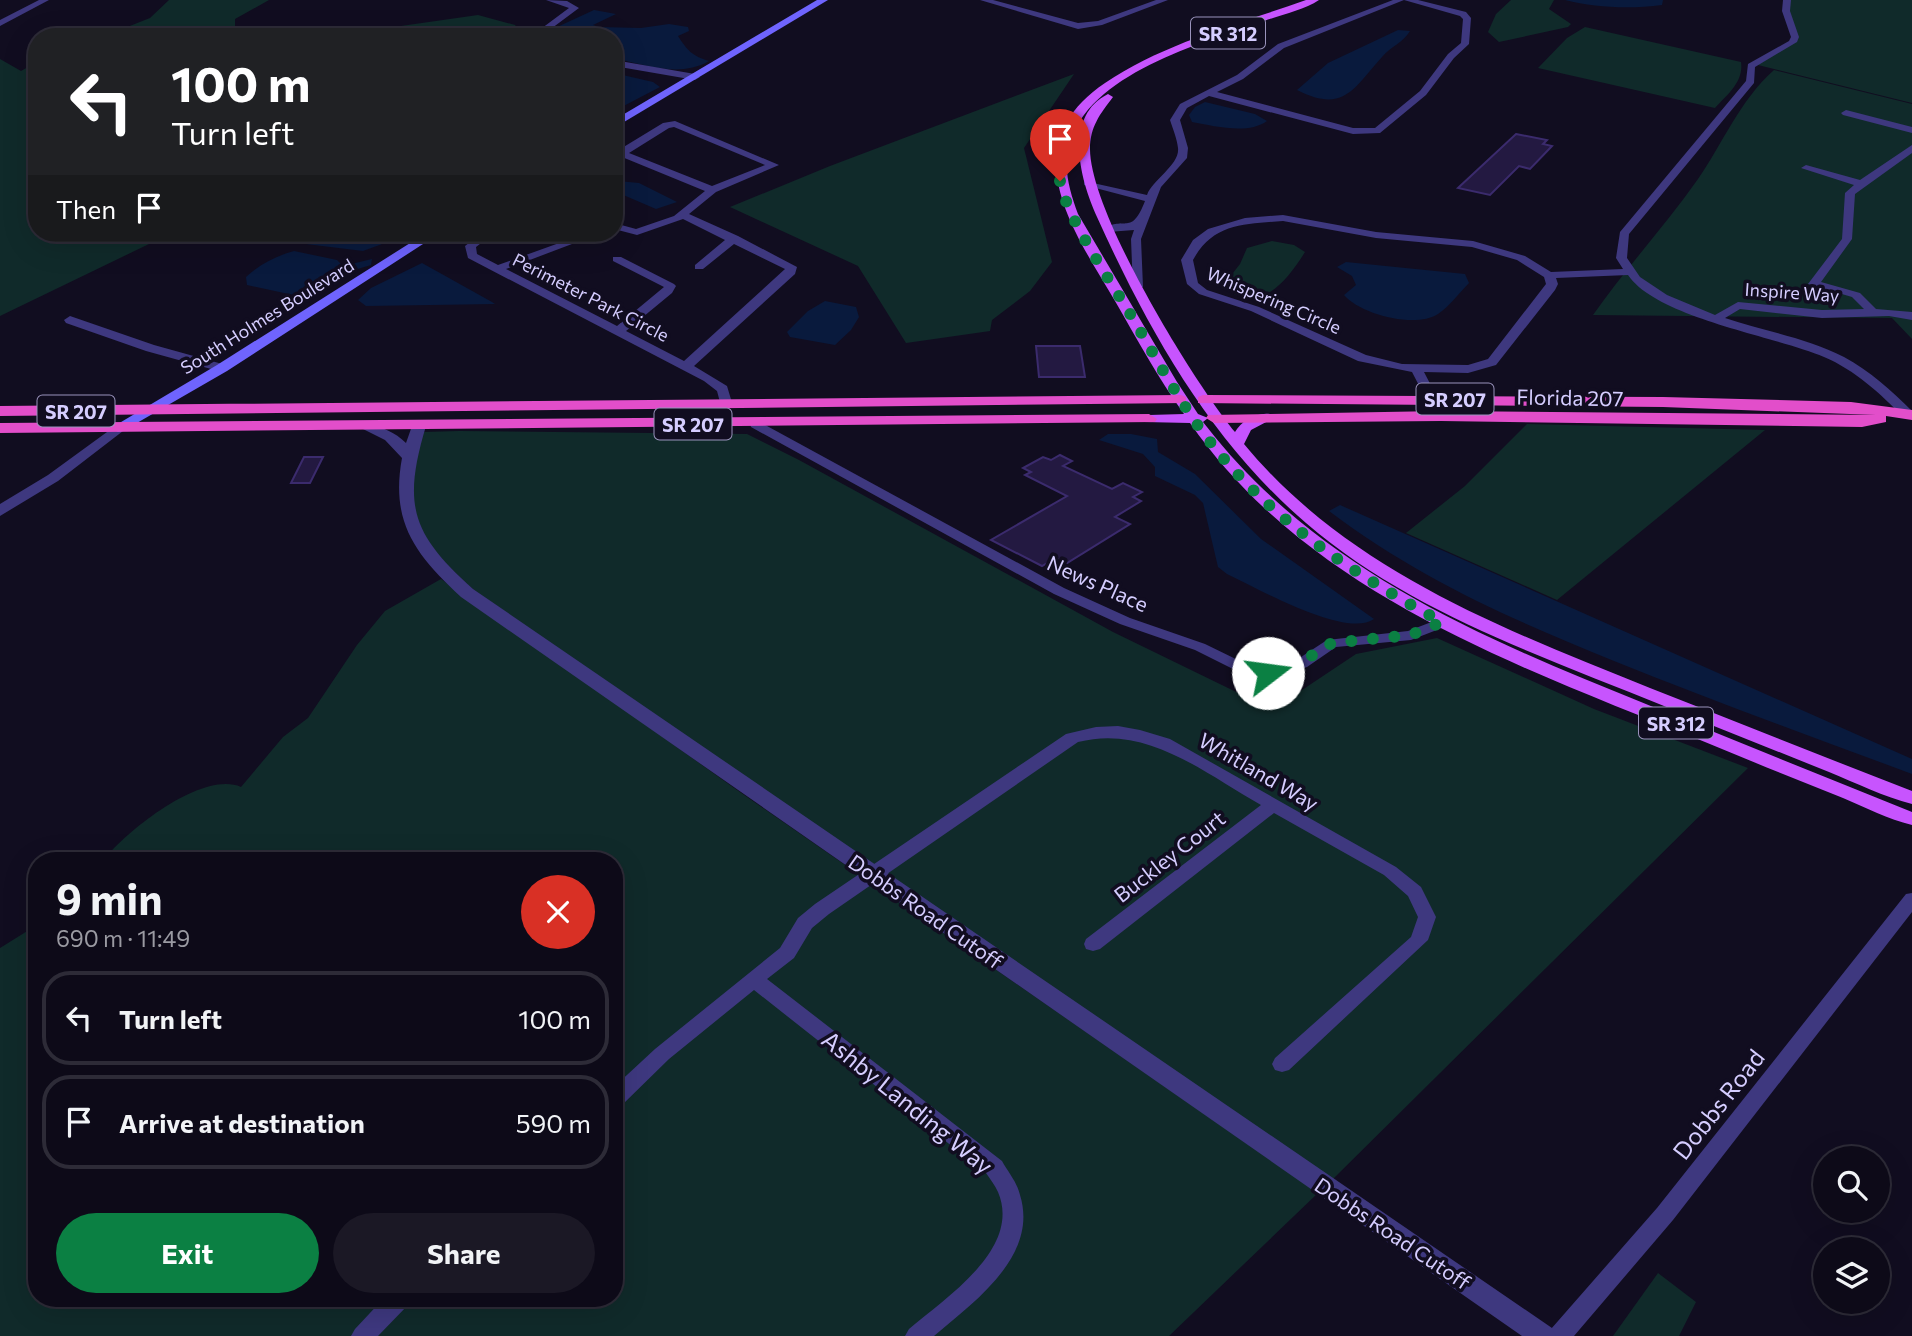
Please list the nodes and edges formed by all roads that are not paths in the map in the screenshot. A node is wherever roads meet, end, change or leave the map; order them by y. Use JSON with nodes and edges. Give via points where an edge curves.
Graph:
{"nodes":[{"id":1,"x":45,"y":0,"type":"edge"},
{"id":2,"x":550,"y":0,"type":"edge"},
{"id":3,"x":824,"y":0,"type":"edge"},
{"id":4,"x":984,"y":0,"type":"edge"},
{"id":5,"x":1013,"y":0,"type":"edge"},
{"id":6,"x":1164,"y":0,"type":"edge"},
{"id":7,"x":1314,"y":0,"type":"edge"},
{"id":8,"x":1400,"y":0,"type":"edge"},
{"id":9,"x":1408,"y":0,"type":"edge"},
{"id":10,"x":1787,"y":0,"type":"edge"},
{"id":11,"x":999,"y":5,"type":"junction"},
{"id":12,"x":0,"y":23,"type":"edge"},
{"id":13,"x":547,"y":28,"type":"edge"},
{"id":14,"x":623,"y":65,"type":"edge"},
{"id":15,"x":1143,"y":68,"type":"junction"},
{"id":16,"x":695,"y":77,"type":"junction"},
{"id":17,"x":1208,"y":93,"type":"junction"},
{"id":18,"x":1846,"y":113,"type":"dead end"},
{"id":19,"x":623,"y":120,"type":"edge"},
{"id":20,"x":1912,"y":130,"type":"edge"},
{"id":21,"x":1912,"y":148,"type":"edge"},
{"id":22,"x":623,"y":152,"type":"edge"},
{"id":23,"x":623,"y":157,"type":"edge"},
{"id":24,"x":1806,"y":168,"type":"dead end"},
{"id":25,"x":1060,"y":181,"type":"junction"},
{"id":26,"x":1088,"y":183,"type":"junction"},
{"id":27,"x":1863,"y":184,"type":"junction"},
{"id":28,"x":712,"y":190,"type":"junction"},
{"id":29,"x":1151,"y":199,"type":"junction"},
{"id":30,"x":684,"y":216,"type":"junction"},
{"id":31,"x":1144,"y":219,"type":"junction"},
{"id":32,"x":623,"y":228,"type":"edge"},
{"id":33,"x":1108,"y":229,"type":"junction"},
{"id":34,"x":734,"y":239,"type":"junction"},
{"id":35,"x":420,"y":242,"type":"edge"},
{"id":36,"x":478,"y":242,"type":"edge"},
{"id":37,"x":572,"y":242,"type":"edge"},
{"id":38,"x":617,"y":259,"type":"dead end"},
{"id":39,"x":699,"y":267,"type":"dead end"},
{"id":40,"x":498,"y":269,"type":"junction"},
{"id":41,"x":1628,"y":272,"type":"junction"},
{"id":42,"x":1549,"y":275,"type":"junction"},
{"id":43,"x":1137,"y":287,"type":"junction"},
{"id":44,"x":1912,"y":307,"type":"edge"},
{"id":45,"x":1869,"y":311,"type":"junction"},
{"id":46,"x":1889,"y":312,"type":"junction"},
{"id":47,"x":1912,"y":316,"type":"edge"},
{"id":48,"x":1717,"y":319,"type":"junction"},
{"id":49,"x":70,"y":320,"type":"dead end"},
{"id":50,"x":619,"y":331,"type":"junction"},
{"id":51,"x":686,"y":366,"type":"junction"},
{"id":52,"x":222,"y":368,"type":"junction"},
{"id":53,"x":1416,"y":368,"type":"junction"},
{"id":54,"x":1432,"y":399,"type":"junction"},
{"id":55,"x":1181,"y":400,"type":"junction"},
{"id":56,"x":1203,"y":400,"type":"junction"},
{"id":57,"x":727,"y":406,"type":"junction"},
{"id":58,"x":151,"y":410,"type":"junction"},
{"id":59,"x":0,"y":411,"type":"edge"},
{"id":60,"x":1910,"y":415,"type":"edge"},
{"id":61,"x":1265,"y":417,"type":"junction"},
{"id":62,"x":422,"y":418,"type":"junction"},
{"id":63,"x":1193,"y":418,"type":"junction"},
{"id":64,"x":1214,"y":418,"type":"junction"},
{"id":65,"x":1149,"y":419,"type":"junction"},
{"id":66,"x":756,"y":424,"type":"junction"},
{"id":67,"x":366,"y":427,"type":"junction"},
{"id":68,"x":118,"y":428,"type":"junction"},
{"id":69,"x":0,"y":429,"type":"edge"},
{"id":70,"x":1208,"y":438,"type":"junction"},
{"id":71,"x":1237,"y":444,"type":"junction"},
{"id":72,"x":408,"y":456,"type":"junction"},
{"id":73,"x":0,"y":512,"type":"edge"},
{"id":74,"x":1442,"y":622,"type":"junction"},
{"id":75,"x":1563,"y":659,"type":"junction"},
{"id":76,"x":1912,"y":798,"type":"edge"},
{"id":77,"x":1273,"y":805,"type":"junction"},
{"id":78,"x":1912,"y":818,"type":"edge"},
{"id":79,"x":875,"y":876,"type":"junction"},
{"id":80,"x":1912,"y":900,"type":"edge"},
{"id":81,"x":1093,"y":944,"type":"dead end"},
{"id":82,"x":756,"y":981,"type":"junction"},
{"id":83,"x":1282,"y":1064,"type":"dead end"},
{"id":84,"x":623,"y":1091,"type":"edge"},
{"id":85,"x":391,"y":1307,"type":"edge"},
{"id":86,"x":363,"y":1336,"type":"edge"},
{"id":87,"x":917,"y":1336,"type":"edge"},
{"id":88,"x":1543,"y":1336,"type":"edge"},
{"id":89,"x":1559,"y":1336,"type":"edge"}],
"edges":[{"from":1,"to":12,"type":"street"},
{"from":2,"to":13,"type":"street","via":[[575,8]]},
{"from":3,"to":16,"type":"main road"},
{"from":4,"to":11,"type":"street"},
{"from":5,"to":11,"type":"street"},
{"from":6,"to":11,"type":"street","via":[[1084,26]]},
{"from":7,"to":15,"type":"main road","number":"SR 312"},
{"from":8,"to":17,"type":"street","via":[[1281,46],[1240,77]]},
{"from":9,"to":17,"type":"street","via":[[1463,14],[1467,39],[1423,93],[1377,131],[1353,131]]},
{"from":10,"to":41,"type":"street","via":[[1793,42],[1751,66],[1751,81],[1624,234],[1619,249]]},
{"from":14,"to":16,"type":"street"},
{"from":15,"to":25,"type":"main road","number":"SR 312","via":[[1124,74],[1090,100],[1063,142]]},
{"from":15,"to":26,"type":"main road","number":"SR 312","via":[[1103,101],[1089,124],[1084,140]]},
{"from":16,"to":19,"type":"main road"},
{"from":17,"to":29,"type":"street","via":[[1177,113],[1182,158],[1156,186]]},
{"from":18,"to":20,"type":"street"},
{"from":21,"to":27,"type":"street"},
{"from":22,"to":28,"type":"street","via":[[675,124],[774,165]]},
{"from":23,"to":28,"type":"street"},
{"from":24,"to":27,"type":"street"},
{"from":25,"to":26,"type":"main road"},
{"from":25,"to":55,"type":"main road","number":"SR 312","via":[[1099,263]]},
{"from":26,"to":29,"type":"street"},
{"from":26,"to":33,"type":"main road","number":"SR 312"},
{"from":27,"to":45,"type":"street","via":[[1850,193],[1846,239],[1814,284],[1846,293],[1858,308]]},
{"from":28,"to":30,"type":"street"},
{"from":29,"to":31,"type":"street"},
{"from":30,"to":32,"type":"street","via":[[637,232]]},
{"from":30,"to":34,"type":"street","name":"Perimeter Park Circle"},
{"from":31,"to":33,"type":"street","via":[[1132,227]]},
{"from":31,"to":43,"type":"street","via":[[1135,248]]},
{"from":33,"to":43,"type":"main road","number":"SR 312"},
{"from":34,"to":39,"type":"street"},
{"from":34,"to":51,"type":"street","name":"Perimeter Park Circle","via":[[787,263],[791,272]]},
{"from":35,"to":52,"type":"main road","name":"South Holmes Boulevard"},
{"from":36,"to":40,"type":"street","name":"Perimeter Park Circle","via":[[469,250],[472,256]]},
{"from":37,"to":40,"type":"street"},
{"from":38,"to":50,"type":"street","via":[[670,286]]},
{"from":40,"to":50,"type":"street","name":"Perimeter Park Circle"},
{"from":41,"to":42,"type":"street"},
{"from":41,"to":48,"type":"street","via":[[1661,297]]},
{"from":42,"to":53,"type":"street","name":"Whispering Circle","via":[[1549,290],[1492,362],[1468,369]]},
{"from":42,"to":53,"type":"street","name":"Whispering Circle","via":[[1521,258],[1473,244],[1376,235],[1283,218],[1223,227],[1203,237],[1189,252],[1187,272],[1203,292],[1255,309],[1362,358]]},
{"from":43,"to":56,"type":"main road","number":"SR 312"},
{"from":44,"to":46,"type":"street","via":[[1891,303]]},
{"from":45,"to":46,"type":"street","name":"Inspire Way"},
{"from":45,"to":48,"type":"street","name":"Inspire Way","via":[[1822,314],[1738,304]]},
{"from":46,"to":47,"type":"street","name":"Inspire Way"},
{"from":48,"to":60,"type":"street","via":[[1834,357],[1869,378]]},
{"from":49,"to":52,"type":"street"},
{"from":50,"to":51,"type":"street","name":"Perimeter Park Circle"},
{"from":51,"to":57,"type":"street","name":"Perimeter Park Circle","via":[[719,385]]},
{"from":52,"to":58,"type":"main road","name":"South Holmes Boulevard"},
{"from":53,"to":54,"type":"street"},
{"from":54,"to":56,"type":"highway","number":"SR 207"},
{"from":54,"to":60,"type":"highway","number":"SR 207","via":[[1838,407]]},
{"from":55,"to":56,"type":"main road","number":"SR 207"},
{"from":55,"to":57,"type":"highway","number":"SR 207"},
{"from":55,"to":63,"type":"main road","number":"SR 312"},
{"from":56,"to":64,"type":"main road","number":"SR 312"},
{"from":57,"to":62,"type":"highway","number":"SR 207","via":[[499,408]]},
{"from":58,"to":59,"type":"highway","number":"SR 207"},
{"from":58,"to":62,"type":"highway","number":"SR 207"},
{"from":58,"to":68,"type":"main road","name":"South Holmes Boulevard"},
{"from":60,"to":61,"type":"highway","name":"Florida 207","number":"SR 207","via":[[1862,422]]},
{"from":61,"to":64,"type":"highway","name":"Florida 207","number":"SR 207"},
{"from":61,"to":71,"type":"main road","via":[[1245,427]]},
{"from":62,"to":66,"type":"highway","number":"SR 207"},
{"from":62,"to":67,"type":"highway","number":"SR 207"},
{"from":62,"to":72,"type":"street","name":"Dobbs Road Cutoff"},
{"from":63,"to":64,"type":"main road","number":"SR 207"},
{"from":63,"to":65,"type":"main road","number":"SR 207"},
{"from":63,"to":70,"type":"main road","number":"SR 312"},
{"from":64,"to":71,"type":"main road","number":"SR 312"},
{"from":65,"to":66,"type":"highway","number":"SR 207"},
{"from":65,"to":70,"type":"main road","via":[[1195,430]]},
{"from":66,"to":74,"type":"street","name":"News Place","via":[[1059,591],[1243,668],[1281,671],[1332,643],[1411,635]]},
{"from":67,"to":68,"type":"highway","number":"SR 207"},
{"from":67,"to":72,"type":"street","via":[[385,432]]},
{"from":68,"to":69,"type":"highway","number":"SR 207"},
{"from":68,"to":73,"type":"street"},
{"from":70,"to":74,"type":"main road","number":"SR 312","via":[[1291,525],[1360,575]]},
{"from":71,"to":75,"type":"main road","number":"SR 312","via":[[1295,506],[1351,548],[1459,613]]},
{"from":72,"to":79,"type":"street","name":"Dobbs Road Cutoff","via":[[403,490],[411,524],[429,558],[445,574]]},
{"from":74,"to":75,"type":"main road","via":[[1467,623],[1548,660]]},
{"from":74,"to":78,"type":"main road","number":"SR 312","via":[[1542,669]]},
{"from":75,"to":76,"type":"main road","number":"SR 312"},
{"from":77,"to":79,"type":"street","name":"Whitland Way","via":[[1139,732],[1097,730],[1072,738]]},
{"from":77,"to":81,"type":"street","name":"Buckley Court"},
{"from":77,"to":83,"type":"street","name":"Whitland Way","via":[[1390,871],[1415,892],[1427,917],[1419,940]]},
{"from":79,"to":82,"type":"street","via":[[805,923],[788,953]]},
{"from":79,"to":88,"type":"street","name":"Dobbs Road Cutoff"},
{"from":80,"to":89,"type":"street","name":"Dobbs Road","via":[[1665,1214]]},
{"from":82,"to":84,"type":"street","via":[[662,1054]]},
{"from":82,"to":87,"type":"street","name":"Ashby Landing Way","via":[[994,1167],[1010,1195],[1014,1226],[1006,1252]]},
{"from":85,"to":86,"type":"street"}]}
